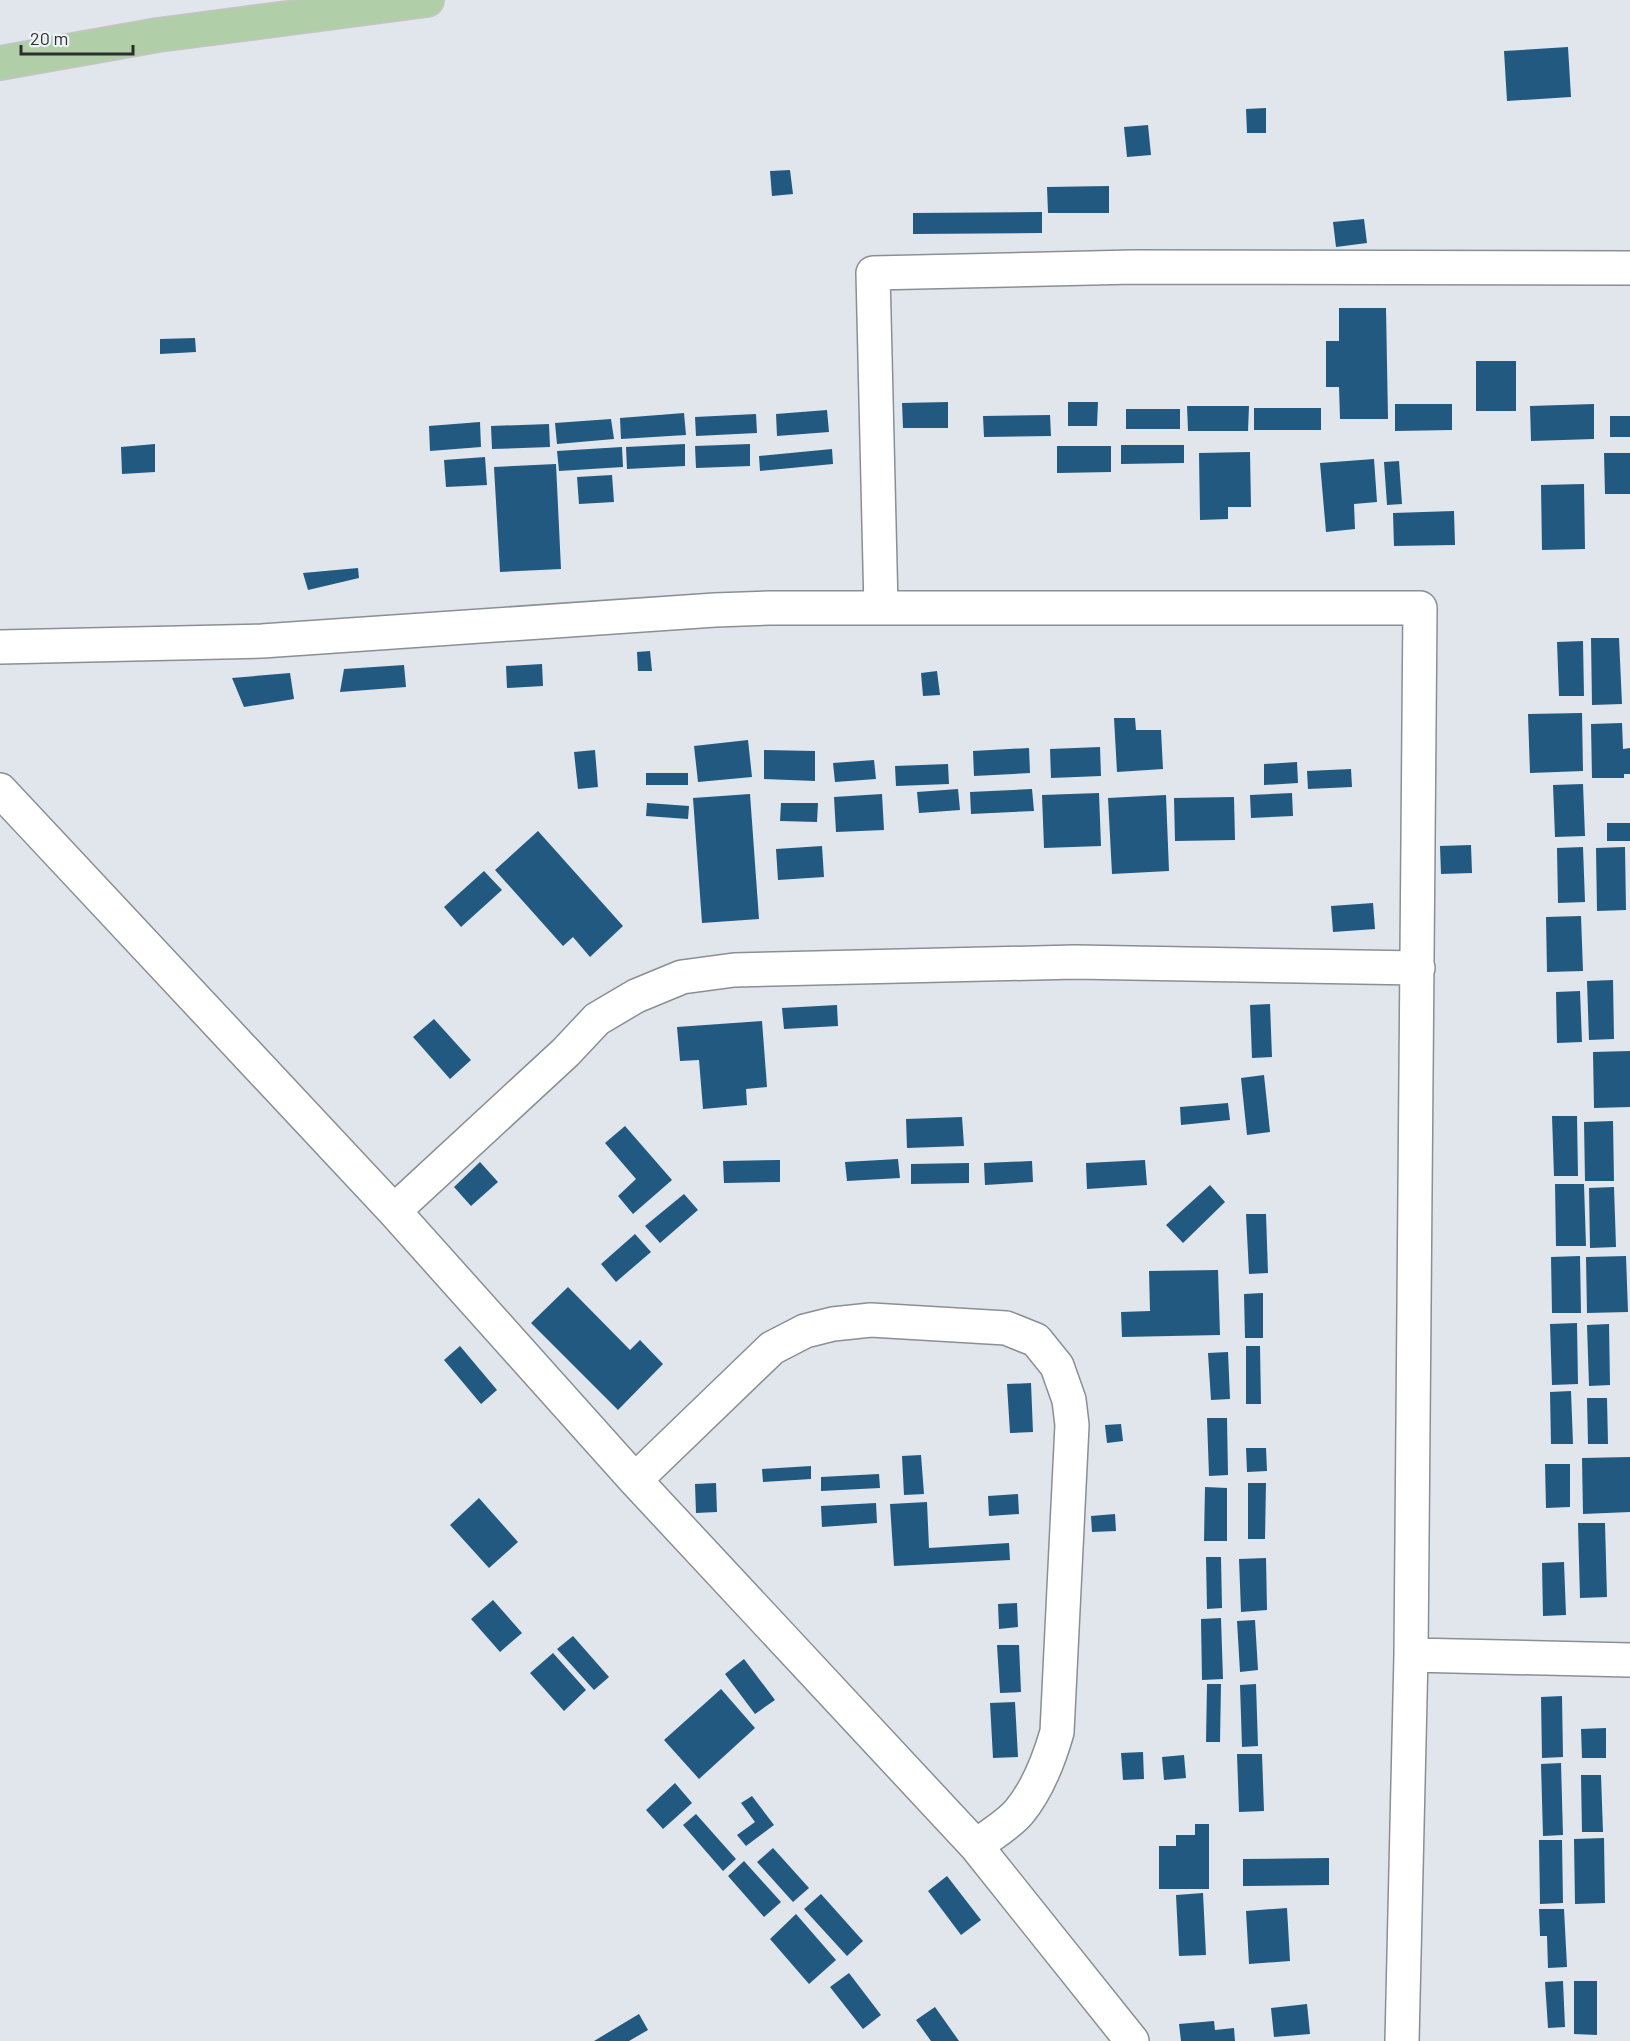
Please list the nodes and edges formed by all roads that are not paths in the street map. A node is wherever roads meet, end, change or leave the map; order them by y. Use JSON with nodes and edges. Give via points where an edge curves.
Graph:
{"nodes":[{"id":1,"x":427,"y":0,"type":"edge"},
{"id":2,"x":0,"y":63,"type":"edge"},
{"id":3,"x":1630,"y":268,"type":"edge"},
{"id":4,"x":880,"y":608,"type":"junction"},
{"id":5,"x":0,"y":647,"type":"edge"},
{"id":6,"x":0,"y":790,"type":"edge"},
{"id":7,"x":1418,"y":968,"type":"junction"},
{"id":8,"x":394,"y":1211,"type":"junction"},
{"id":9,"x":635,"y":1480,"type":"junction"},
{"id":10,"x":1411,"y":1655,"type":"junction"},
{"id":11,"x":1630,"y":1660,"type":"edge"},
{"id":12,"x":976,"y":1846,"type":"junction"},
{"id":13,"x":1132,"y":2041,"type":"edge"},
{"id":14,"x":1402,"y":2041,"type":"edge"}],
"edges":[{"from":1,"to":2,"type":"main road","via":[[158,34]]},
{"from":3,"to":4,"type":"street","via":[[1133,267],[873,273]]},
{"from":4,"to":5,"type":"street","via":[[715,610],[262,641]]},
{"from":4,"to":7,"type":"street","via":[[1420,608]]},
{"from":6,"to":8,"type":"street"},
{"from":7,"to":8,"type":"street","via":[[1075,962],[734,970],[682,977],[636,996],[597,1019]]},
{"from":7,"to":10,"type":"street"},
{"from":8,"to":9,"type":"street"},
{"from":9,"to":12,"type":"street"},
{"from":9,"to":12,"type":"street","via":[[772,1348],[805,1331],[833,1323],[872,1320],[1006,1328],[1036,1341],[1057,1366],[1072,1425],[1057,1732],[1049,1761],[1019,1813]]},
{"from":10,"to":11,"type":"street"},
{"from":10,"to":14,"type":"street"},
{"from":12,"to":13,"type":"street"}]}
